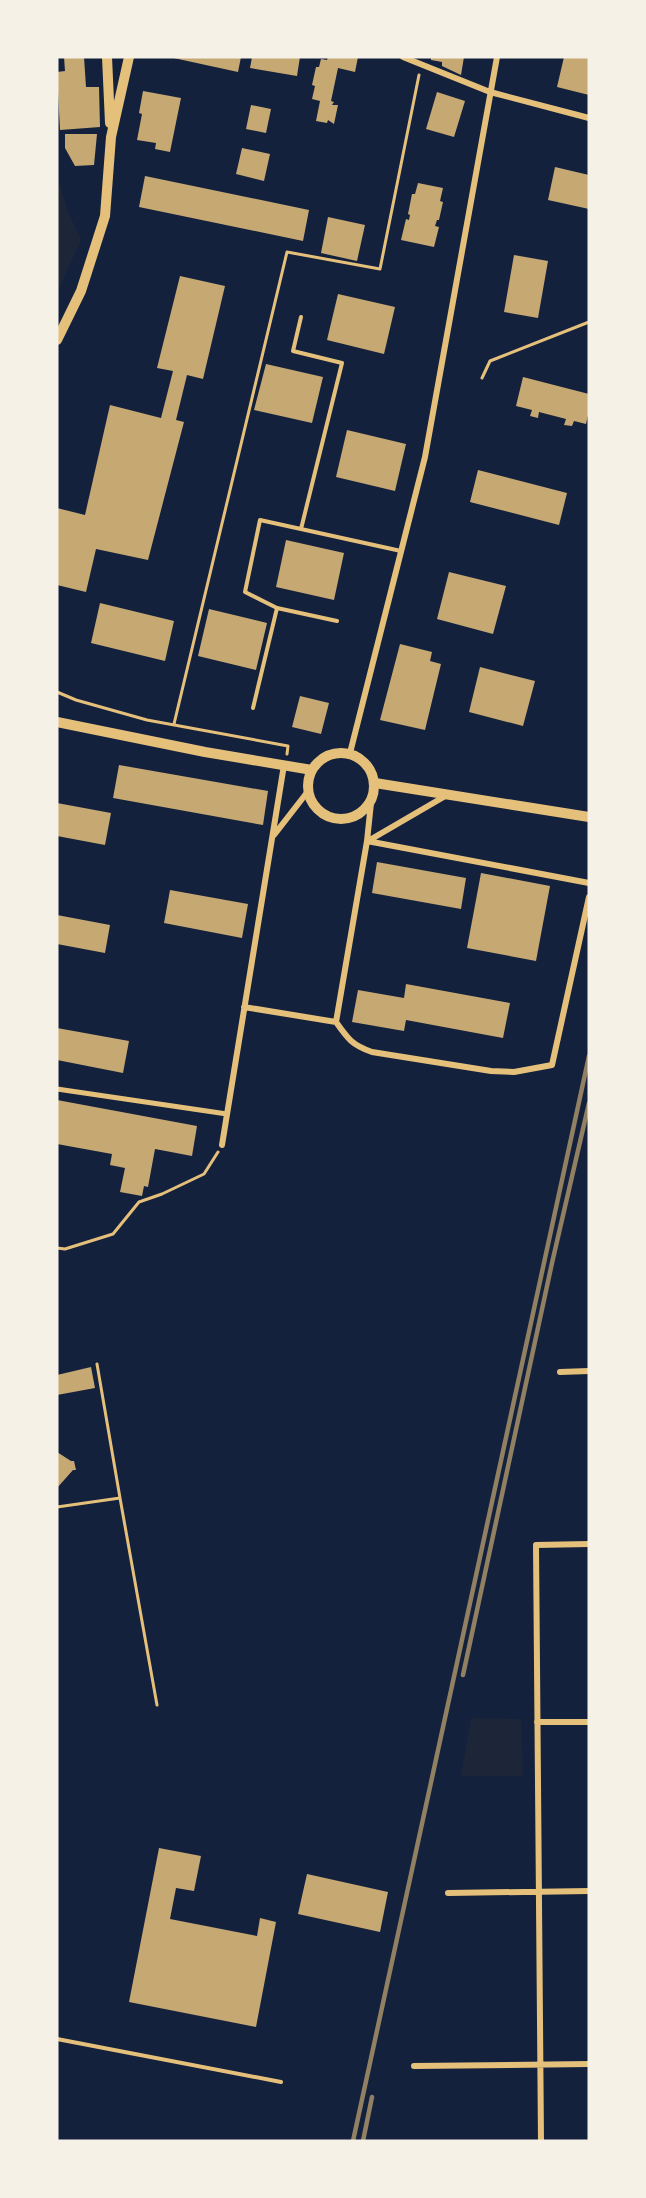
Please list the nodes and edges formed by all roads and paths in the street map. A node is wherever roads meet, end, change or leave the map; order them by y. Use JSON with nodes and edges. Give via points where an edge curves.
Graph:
{"nodes":[{"id":1,"x":107,"y":57,"type":"edge"},
{"id":2,"x":129,"y":57,"type":"edge"},
{"id":3,"x":403,"y":57,"type":"edge"},
{"id":4,"x":421,"y":57,"type":"edge"},
{"id":5,"x":497,"y":57,"type":"edge"},
{"id":6,"x":419,"y":65,"type":"junction"},
{"id":7,"x":490,"y":92,"type":"junction"},
{"id":8,"x":589,"y":118,"type":"edge"},
{"id":9,"x":111,"y":137,"type":"junction"},
{"id":10,"x":301,"y":317,"type":"dead end"},
{"id":11,"x":589,"y":322,"type":"edge"},
{"id":12,"x":57,"y":340,"type":"edge"},
{"id":13,"x":482,"y":378,"type":"dead end"},
{"id":14,"x":301,"y":529,"type":"junction"},
{"id":15,"x":401,"y":550,"type":"junction"},
{"id":16,"x":277,"y":608,"type":"junction"},
{"id":17,"x":337,"y":621,"type":"dead end"},
{"id":18,"x":57,"y":692,"type":"edge"},
{"id":19,"x":253,"y":708,"type":"dead end"},
{"id":20,"x":57,"y":722,"type":"edge"},
{"id":21,"x":350,"y":753,"type":"junction"},
{"id":22,"x":284,"y":765,"type":"junction"},
{"id":23,"x":312,"y":770,"type":"junction"},
{"id":24,"x":375,"y":783,"type":"junction"},
{"id":25,"x":309,"y":790,"type":"junction"},
{"id":26,"x":448,"y":794,"type":"junction"},
{"id":27,"x":371,"y":802,"type":"junction"},
{"id":28,"x":589,"y":817,"type":"edge"},
{"id":29,"x":273,"y":836,"type":"junction"},
{"id":30,"x":367,"y":841,"type":"junction"},
{"id":31,"x":589,"y":883,"type":"edge"},
{"id":32,"x":589,"y":897,"type":"edge"},
{"id":33,"x":244,"y":1007,"type":"junction"},
{"id":34,"x":336,"y":1022,"type":"junction"},
{"id":35,"x":57,"y":1089,"type":"edge"},
{"id":36,"x":227,"y":1114,"type":"junction"},
{"id":37,"x":222,"y":1145,"type":"joint"},
{"id":38,"x":57,"y":1248,"type":"edge"},
{"id":39,"x":97,"y":1364,"type":"dead end"},
{"id":40,"x":589,"y":1371,"type":"edge"},
{"id":41,"x":560,"y":1372,"type":"dead end"},
{"id":42,"x":120,"y":1497,"type":"junction"},
{"id":43,"x":57,"y":1507,"type":"edge"},
{"id":44,"x":589,"y":1544,"type":"edge"},
{"id":45,"x":157,"y":1705,"type":"dead end"},
{"id":46,"x":537,"y":1722,"type":"junction"},
{"id":47,"x":589,"y":1722,"type":"edge"},
{"id":48,"x":589,"y":1891,"type":"edge"},
{"id":49,"x":538,"y":1892,"type":"junction"},
{"id":50,"x":448,"y":1893,"type":"dead end"},
{"id":51,"x":57,"y":2039,"type":"edge"},
{"id":52,"x":589,"y":2064,"type":"edge"},
{"id":53,"x":540,"y":2065,"type":"junction"},
{"id":54,"x":414,"y":2066,"type":"dead end"},
{"id":55,"x":281,"y":2082,"type":"dead end"},
{"id":56,"x":540,"y":2141,"type":"edge"}],
"edges":[{"from":1,"to":9,"type":"street"},
{"from":2,"to":9,"type":"street"},
{"from":3,"to":6,"type":"street"},
{"from":4,"to":6,"type":"street"},
{"from":5,"to":7,"type":"street"},
{"from":6,"to":7,"type":"street"},
{"from":7,"to":8,"type":"street"},
{"from":7,"to":15,"type":"street","via":[[436,403]]},
{"from":9,"to":12,"type":"street","via":[[105,216],[81,291]]},
{"from":10,"to":14,"type":"lane","via":[[293,351],[342,363]]},
{"from":11,"to":13,"type":"path","via":[[489,360]]},
{"from":14,"to":15,"type":"lane"},
{"from":14,"to":16,"type":"lane","via":[[260,520],[245,592]]},
{"from":15,"to":21,"type":"street"},
{"from":16,"to":17,"type":"lane"},
{"from":16,"to":19,"type":"lane"},
{"from":18,"to":22,"type":"path","via":[[147,720],[288,746]]},
{"from":20,"to":22,"type":"street"},
{"from":21,"to":23,"type":"street","via":[[325,756]]},
{"from":21,"to":24,"type":"street","via":[[364,760]]},
{"from":22,"to":23,"type":"street"},
{"from":22,"to":29,"type":"street"},
{"from":23,"to":25,"type":"street"},
{"from":24,"to":26,"type":"street"},
{"from":24,"to":27,"type":"street"},
{"from":25,"to":27,"type":"street","via":[[317,809],[328,817],[345,819],[359,814]]},
{"from":25,"to":29,"type":"street"},
{"from":26,"to":28,"type":"street"},
{"from":26,"to":30,"type":"street"},
{"from":27,"to":30,"type":"street"},
{"from":29,"to":33,"type":"street"},
{"from":30,"to":31,"type":"street"},
{"from":30,"to":34,"type":"street"},
{"from":32,"to":34,"type":"street","via":[[552,1065],[514,1072],[474,1070],[372,1052],[348,1040]]},
{"from":33,"to":34,"type":"street"},
{"from":33,"to":36,"type":"street"},
{"from":35,"to":36,"type":"street"},
{"from":36,"to":37,"type":"street"},
{"from":37,"to":38,"type":"path","via":[[204,1174],[139,1202],[113,1234]]},
{"from":39,"to":42,"type":"path"},
{"from":40,"to":41,"type":"street"},
{"from":42,"to":43,"type":"path"},
{"from":42,"to":45,"type":"path"},
{"from":44,"to":46,"type":"street","via":[[536,1545]]},
{"from":46,"to":47,"type":"street"},
{"from":46,"to":49,"type":"street"},
{"from":48,"to":49,"type":"street"},
{"from":49,"to":50,"type":"street"},
{"from":49,"to":53,"type":"street"},
{"from":51,"to":55,"type":"lane"},
{"from":52,"to":53,"type":"street"},
{"from":53,"to":54,"type":"street"},
{"from":53,"to":56,"type":"street"}]}
